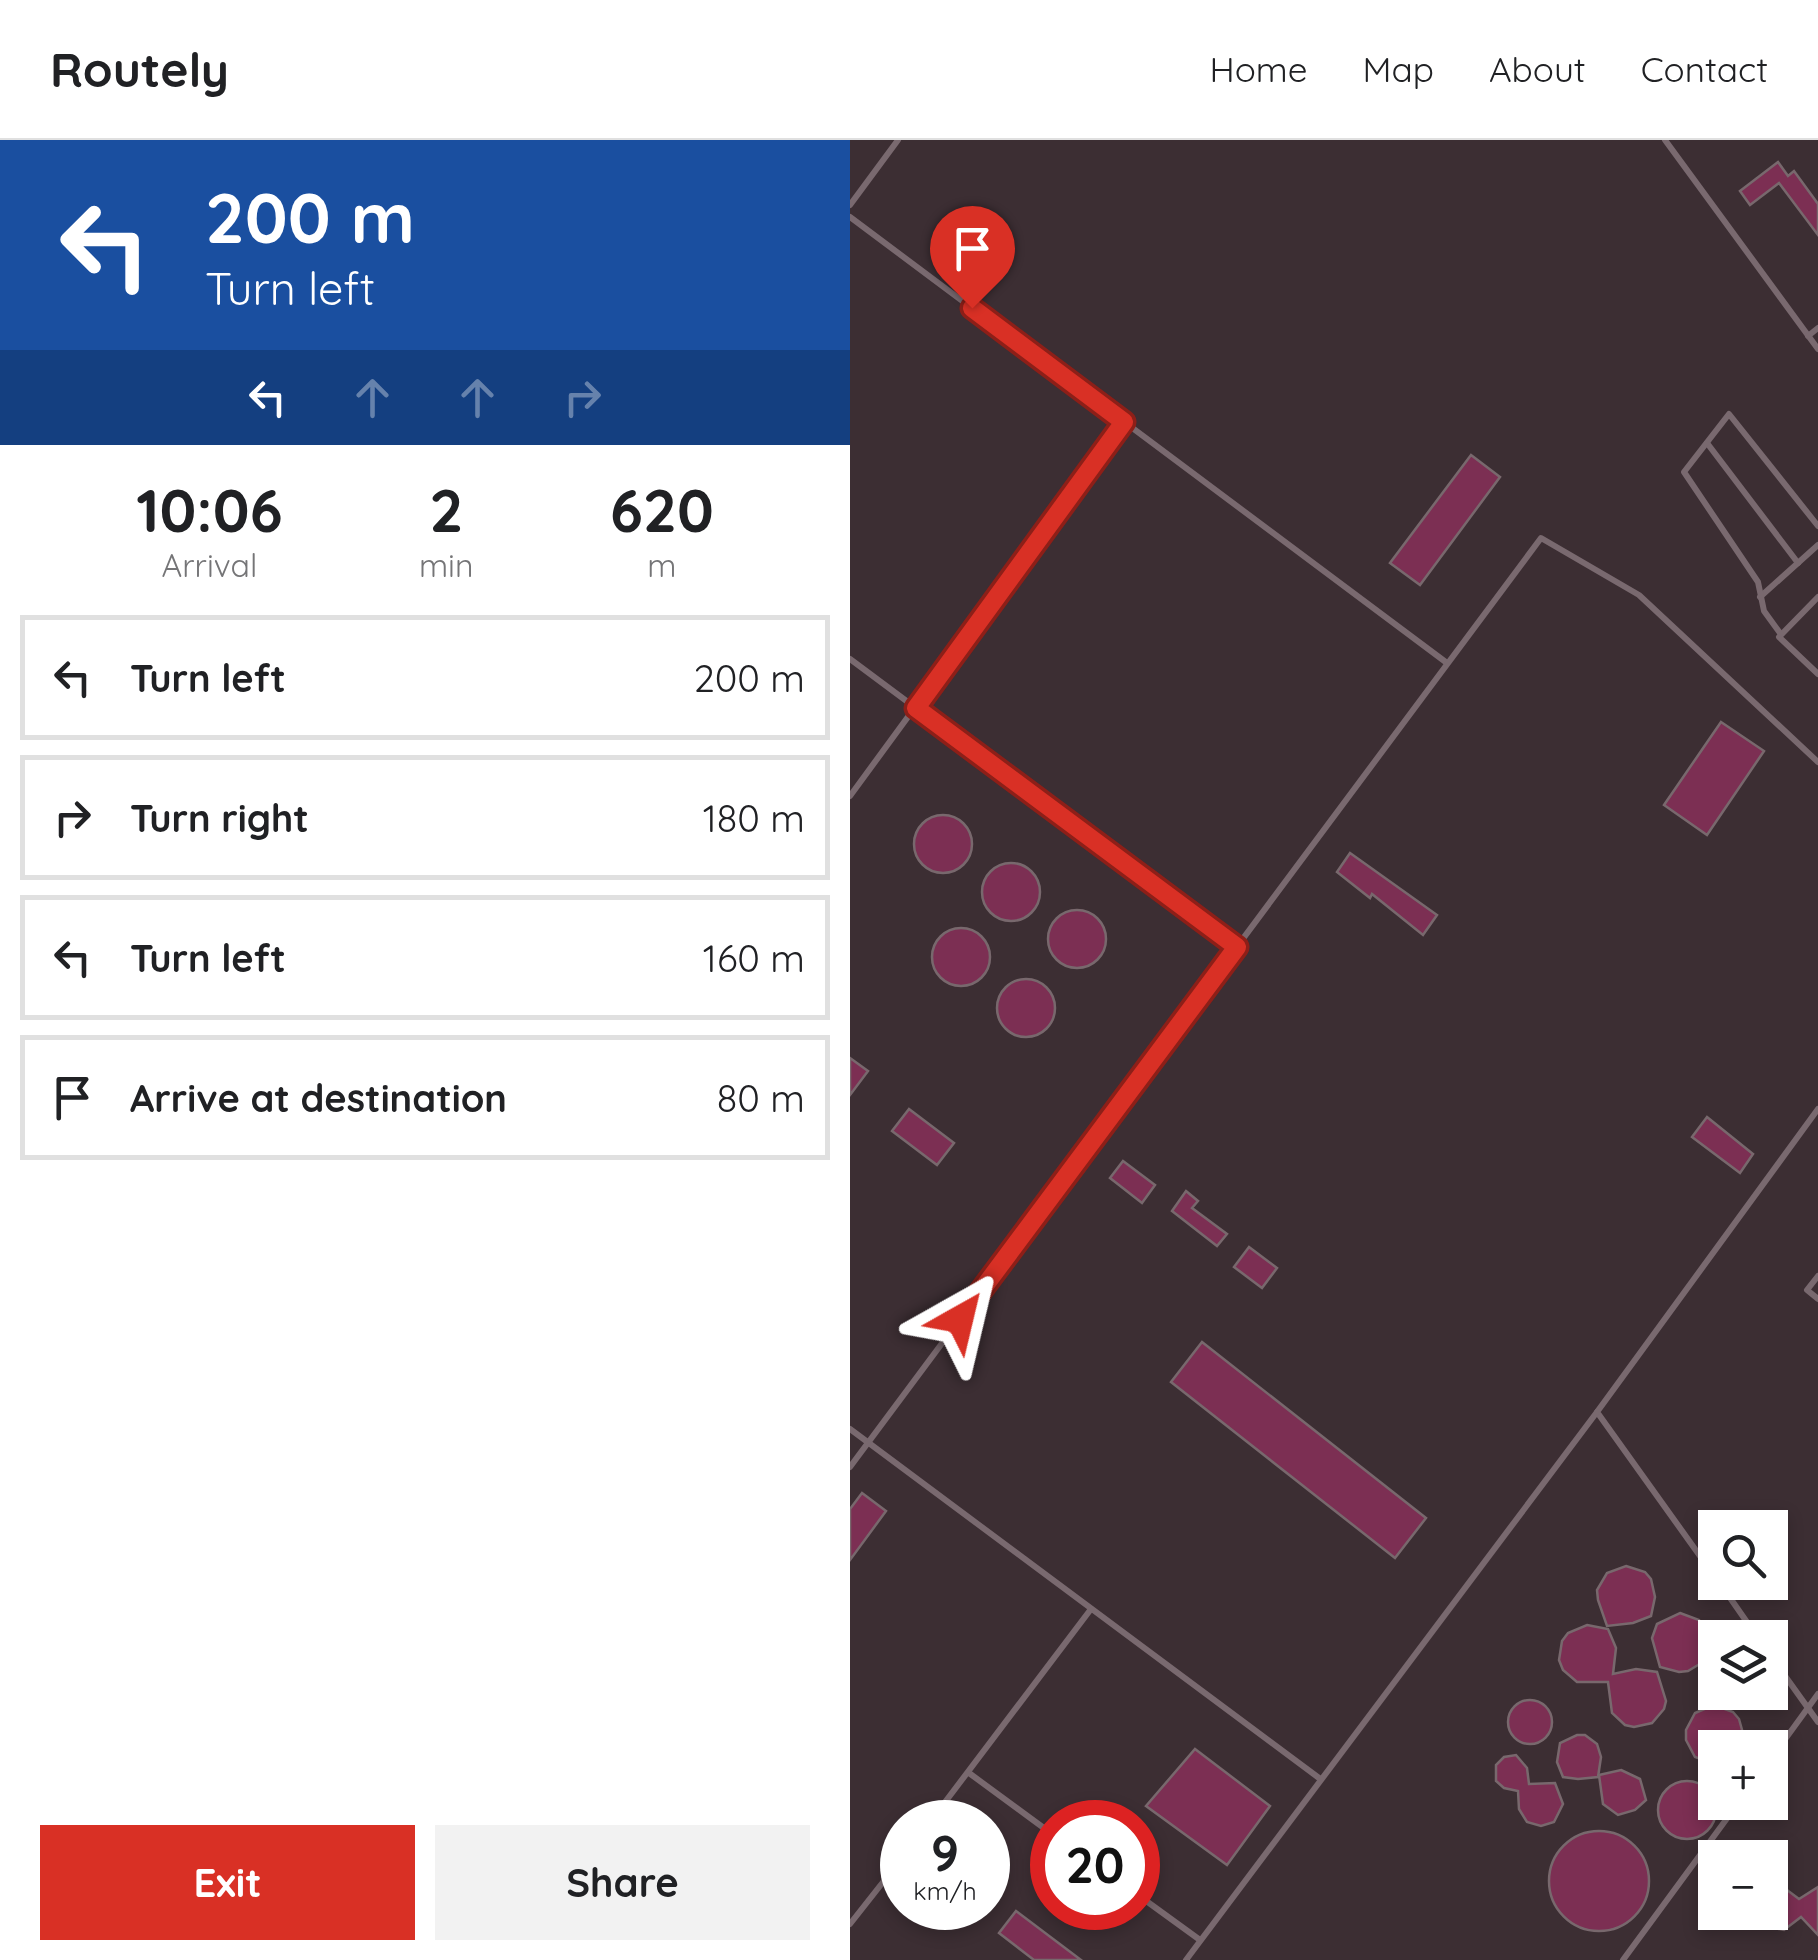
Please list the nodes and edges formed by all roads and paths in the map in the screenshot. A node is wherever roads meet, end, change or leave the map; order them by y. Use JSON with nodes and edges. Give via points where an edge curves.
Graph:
{"nodes":[{"id":1,"x":898,"y":140,"type":"edge"},
{"id":2,"x":1665,"y":140,"type":"edge"},
{"id":3,"x":850,"y":206,"type":"edge"},
{"id":4,"x":850,"y":217,"type":"edge"},
{"id":5,"x":1818,"y":328,"type":"edge"},
{"id":6,"x":1808,"y":336,"type":"junction"},
{"id":7,"x":1818,"y":349,"type":"edge"},
{"id":8,"x":1124,"y":422,"type":"junction"},
{"id":9,"x":1707,"y":443,"type":"junction"},
{"id":10,"x":1818,"y":526,"type":"edge"},
{"id":11,"x":1818,"y":544,"type":"edge"},
{"id":12,"x":1798,"y":563,"type":"junction"},
{"id":13,"x":1760,"y":596,"type":"junction"},
{"id":14,"x":1817,"y":599,"type":"edge"},
{"id":15,"x":1780,"y":633,"type":"junction"},
{"id":16,"x":850,"y":658,"type":"edge"},
{"id":17,"x":1448,"y":663,"type":"junction"},
{"id":18,"x":1818,"y":674,"type":"edge"},
{"id":19,"x":916,"y":708,"type":"junction"},
{"id":20,"x":1818,"y":762,"type":"edge"},
{"id":21,"x":850,"y":796,"type":"edge"},
{"id":22,"x":1237,"y":947,"type":"junction"},
{"id":23,"x":1818,"y":1109,"type":"edge"},
{"id":24,"x":1818,"y":1276,"type":"edge"},
{"id":25,"x":1818,"y":1299,"type":"edge"},
{"id":26,"x":1597,"y":1412,"type":"junction"},
{"id":27,"x":850,"y":1429,"type":"edge"},
{"id":28,"x":868,"y":1443,"type":"junction"},
{"id":29,"x":850,"y":1467,"type":"edge"},
{"id":30,"x":1698,"y":1553,"type":"edge"},
{"id":31,"x":1091,"y":1608,"type":"junction"},
{"id":32,"x":1788,"y":1680,"type":"edge"},
{"id":33,"x":1818,"y":1694,"type":"edge"},
{"id":34,"x":1808,"y":1708,"type":"junction"},
{"id":35,"x":1818,"y":1722,"type":"edge"},
{"id":36,"x":1788,"y":1735,"type":"edge"},
{"id":37,"x":969,"y":1774,"type":"junction"},
{"id":38,"x":1319,"y":1778,"type":"junction"},
{"id":39,"x":948,"y":1800,"type":"edge"},
{"id":40,"x":1030,"y":1818,"type":"edge"},
{"id":41,"x":1725,"y":1820,"type":"edge"},
{"id":42,"x":880,"y":1886,"type":"edge"},
{"id":43,"x":1160,"y":1911,"type":"edge"},
{"id":44,"x":850,"y":1924,"type":"edge"},
{"id":45,"x":1200,"y":1940,"type":"junction"},
{"id":46,"x":1186,"y":1960,"type":"edge"},
{"id":47,"x":1624,"y":1960,"type":"edge"}],
"edges":[{"from":1,"to":3,"type":"lane"},
{"from":2,"to":6,"type":"lane"},
{"from":4,"to":8,"type":"lane"},
{"from":5,"to":6,"type":"lane"},
{"from":6,"to":7,"type":"lane"},
{"from":8,"to":17,"type":"lane"},
{"from":8,"to":19,"type":"lane"},
{"from":9,"to":10,"type":"lane","via":[[1729,414]]},
{"from":9,"to":12,"type":"lane"},
{"from":9,"to":13,"type":"lane","via":[[1684,472],[1758,582]]},
{"from":11,"to":12,"type":"lane"},
{"from":12,"to":13,"type":"lane"},
{"from":13,"to":15,"type":"lane"},
{"from":14,"to":15,"type":"lane"},
{"from":15,"to":18,"type":"lane"},
{"from":16,"to":19,"type":"lane"},
{"from":17,"to":20,"type":"lane","via":[[1541,538],[1639,595]]},
{"from":17,"to":22,"type":"lane"},
{"from":19,"to":21,"type":"lane"},
{"from":19,"to":22,"type":"lane"},
{"from":22,"to":28,"type":"lane"},
{"from":23,"to":26,"type":"lane"},
{"from":24,"to":25,"type":"lane","via":[[1807,1290]]},
{"from":26,"to":30,"type":"lane"},
{"from":26,"to":38,"type":"lane"},
{"from":27,"to":28,"type":"lane"},
{"from":28,"to":29,"type":"lane"},
{"from":28,"to":31,"type":"lane"},
{"from":31,"to":37,"type":"lane"},
{"from":31,"to":38,"type":"lane"},
{"from":32,"to":34,"type":"lane"},
{"from":33,"to":34,"type":"lane"},
{"from":34,"to":35,"type":"lane"},
{"from":34,"to":36,"type":"lane"},
{"from":37,"to":39,"type":"lane"},
{"from":37,"to":40,"type":"lane"},
{"from":38,"to":45,"type":"lane"},
{"from":41,"to":47,"type":"lane"},
{"from":42,"to":44,"type":"lane"},
{"from":43,"to":45,"type":"lane"},
{"from":45,"to":46,"type":"lane"}]}
